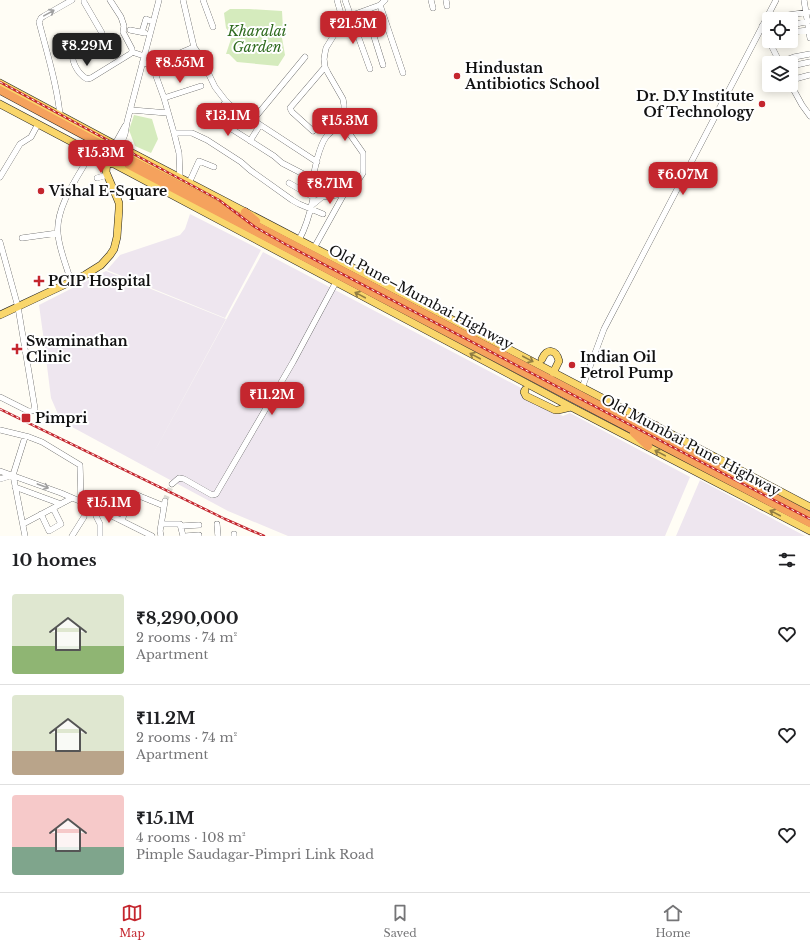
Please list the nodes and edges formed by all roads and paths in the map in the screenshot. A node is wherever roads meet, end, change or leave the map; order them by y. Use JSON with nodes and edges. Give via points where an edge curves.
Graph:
{"nodes":[{"id":1,"x":72,"y":0,"type":"edge"},
{"id":2,"x":84,"y":0,"type":"edge"},
{"id":3,"x":110,"y":0,"type":"edge"},
{"id":4,"x":158,"y":0,"type":"edge"},
{"id":5,"x":183,"y":0,"type":"edge"},
{"id":6,"x":203,"y":0,"type":"edge"},
{"id":7,"x":336,"y":0,"type":"edge"},
{"id":8,"x":345,"y":0,"type":"edge"},
{"id":9,"x":385,"y":0,"type":"edge"},
{"id":10,"x":431,"y":0,"type":"edge"},
{"id":11,"x":776,"y":0,"type":"edge"},
{"id":12,"x":804,"y":0,"type":"edge"},
{"id":13,"x":380,"y":5,"type":"junction"},
{"id":14,"x":433,"y":8,"type":"dead end"},
{"id":15,"x":366,"y":11,"type":"junction"},
{"id":16,"x":770,"y":12,"type":"edge"},
{"id":17,"x":808,"y":12,"type":"edge"},
{"id":18,"x":798,"y":13,"type":"edge"},
{"id":19,"x":351,"y":16,"type":"junction"},
{"id":20,"x":343,"y":21,"type":"junction"},
{"id":21,"x":809,"y":21,"type":"edge"},
{"id":22,"x":153,"y":22,"type":"junction"},
{"id":23,"x":798,"y":23,"type":"edge"},
{"id":24,"x":213,"y":27,"type":"dead end"},
{"id":25,"x":130,"y":30,"type":"dead end"},
{"id":26,"x":809,"y":30,"type":"edge"},
{"id":27,"x":798,"y":31,"type":"edge"},
{"id":28,"x":142,"y":32,"type":"junction"},
{"id":29,"x":150,"y":34,"type":"junction"},
{"id":30,"x":762,"y":34,"type":"edge"},
{"id":31,"x":810,"y":38,"type":"edge"},
{"id":32,"x":194,"y":47,"type":"junction"},
{"id":33,"x":132,"y":52,"type":"junction"},
{"id":34,"x":810,"y":54,"type":"edge"},
{"id":35,"x":144,"y":56,"type":"junction"},
{"id":36,"x":798,"y":56,"type":"edge"},
{"id":37,"x":305,"y":57,"type":"dead end"},
{"id":38,"x":810,"y":62,"type":"edge"},
{"id":39,"x":142,"y":63,"type":"junction"},
{"id":40,"x":152,"y":65,"type":"junction"},
{"id":41,"x":383,"y":65,"type":"dead end"},
{"id":42,"x":798,"y":65,"type":"edge"},
{"id":43,"x":325,"y":67,"type":"junction"},
{"id":44,"x":370,"y":69,"type":"dead end"},
{"id":45,"x":403,"y":73,"type":"dead end"},
{"id":46,"x":810,"y":75,"type":"edge"},
{"id":47,"x":798,"y":78,"type":"edge"},
{"id":48,"x":0,"y":83,"type":"edge"},
{"id":49,"x":201,"y":86,"type":"dead end"},
{"id":50,"x":0,"y":90,"type":"edge"},
{"id":51,"x":795,"y":92,"type":"edge"},
{"id":52,"x":0,"y":97,"type":"edge"},
{"id":53,"x":164,"y":98,"type":"junction"},
{"id":54,"x":226,"y":101,"type":"junction"},
{"id":55,"x":0,"y":104,"type":"edge"},
{"id":56,"x":131,"y":110,"type":"junction"},
{"id":57,"x":168,"y":113,"type":"junction"},
{"id":58,"x":60,"y":115,"type":"junction"},
{"id":59,"x":810,"y":116,"type":"edge"},
{"id":60,"x":253,"y":120,"type":"junction"},
{"id":61,"x":347,"y":123,"type":"junction"},
{"id":62,"x":38,"y":124,"type":"junction"},
{"id":63,"x":260,"y":125,"type":"junction"},
{"id":64,"x":313,"y":131,"type":"dead end"},
{"id":65,"x":174,"y":133,"type":"junction"},
{"id":66,"x":250,"y":141,"type":"junction"},
{"id":67,"x":117,"y":146,"type":"junction"},
{"id":68,"x":96,"y":148,"type":"junction"},
{"id":69,"x":109,"y":162,"type":"junction"},
{"id":70,"x":317,"y":162,"type":"junction"},
{"id":71,"x":214,"y":167,"type":"dead end"},
{"id":72,"x":107,"y":175,"type":"junction"},
{"id":73,"x":0,"y":176,"type":"edge"},
{"id":74,"x":97,"y":178,"type":"dead end"},
{"id":75,"x":180,"y":178,"type":"junction"},
{"id":76,"x":313,"y":179,"type":"junction"},
{"id":77,"x":189,"y":183,"type":"junction"},
{"id":78,"x":111,"y":184,"type":"junction"},
{"id":79,"x":289,"y":184,"type":"dead end"},
{"id":80,"x":344,"y":194,"type":"junction"},
{"id":81,"x":313,"y":198,"type":"junction"},
{"id":82,"x":311,"y":207,"type":"junction"},
{"id":83,"x":245,"y":212,"type":"junction"},
{"id":84,"x":323,"y":214,"type":"dead end"},
{"id":85,"x":267,"y":231,"type":"junction"},
{"id":86,"x":58,"y":233,"type":"junction"},
{"id":87,"x":22,"y":238,"type":"dead end"},
{"id":88,"x":253,"y":238,"type":"junction"},
{"id":89,"x":299,"y":240,"type":"junction"},
{"id":90,"x":0,"y":242,"type":"edge"},
{"id":91,"x":274,"y":242,"type":"junction"},
{"id":92,"x":314,"y":248,"type":"junction"},
{"id":93,"x":72,"y":282,"type":"junction"},
{"id":94,"x":336,"y":282,"type":"junction"},
{"id":95,"x":18,"y":307,"type":"junction"},
{"id":96,"x":0,"y":315,"type":"edge"},
{"id":97,"x":542,"y":359,"type":"dead end"},
{"id":98,"x":553,"y":373,"type":"junction"},
{"id":99,"x":561,"y":388,"type":"junction"},
{"id":100,"x":582,"y":388,"type":"junction"},
{"id":101,"x":525,"y":390,"type":"dead end"},
{"id":102,"x":0,"y":397,"type":"edge"},
{"id":103,"x":571,"y":407,"type":"junction"},
{"id":104,"x":627,"y":423,"type":"junction"},
{"id":105,"x":656,"y":426,"type":"junction"},
{"id":106,"x":0,"y":430,"type":"edge"},
{"id":107,"x":25,"y":437,"type":"junction"},
{"id":108,"x":648,"y":446,"type":"junction"},
{"id":109,"x":0,"y":471,"type":"edge"},
{"id":110,"x":13,"y":475,"type":"junction"},
{"id":111,"x":0,"y":479,"type":"edge"},
{"id":112,"x":172,"y":484,"type":"dead end"},
{"id":113,"x":15,"y":487,"type":"junction"},
{"id":114,"x":132,"y":493,"type":"dead end"},
{"id":115,"x":72,"y":498,"type":"junction"},
{"id":116,"x":81,"y":501,"type":"junction"},
{"id":117,"x":129,"y":502,"type":"dead end"},
{"id":118,"x":62,"y":504,"type":"junction"},
{"id":119,"x":810,"y":507,"type":"edge"},
{"id":120,"x":53,"y":508,"type":"junction"},
{"id":121,"x":97,"y":508,"type":"junction"},
{"id":122,"x":41,"y":514,"type":"junction"},
{"id":123,"x":810,"y":516,"type":"edge"},
{"id":124,"x":84,"y":517,"type":"dead end"},
{"id":125,"x":122,"y":520,"type":"junction"},
{"id":126,"x":810,"y":523,"type":"edge"},
{"id":127,"x":23,"y":524,"type":"junction"},
{"id":128,"x":162,"y":524,"type":"junction"},
{"id":129,"x":217,"y":524,"type":"dead end"},
{"id":130,"x":181,"y":526,"type":"junction"},
{"id":131,"x":810,"y":531,"type":"edge"},
{"id":132,"x":199,"y":535,"type":"edge"},
{"id":133,"x":25,"y":536,"type":"edge"},
{"id":134,"x":72,"y":536,"type":"edge"},
{"id":135,"x":100,"y":536,"type":"edge"},
{"id":136,"x":152,"y":536,"type":"edge"},
{"id":137,"x":161,"y":536,"type":"edge"},
{"id":138,"x":185,"y":536,"type":"edge"},
{"id":139,"x":218,"y":536,"type":"edge"}],
"edges":[{"from":58,"to":1,"type":"street","one_way":true,"via":[[39,22],[44,16]]},
{"from":2,"to":33,"type":"street","via":[[102,33],[73,51],[75,67],[83,76],[91,78]]},
{"from":3,"to":33,"type":"street","via":[[121,17],[123,32]]},
{"from":4,"to":22,"type":"street"},
{"from":5,"to":32,"type":"street"},
{"from":6,"to":24,"type":"street"},
{"from":7,"to":20,"type":"street"},
{"from":8,"to":19,"type":"street"},
{"from":9,"to":13,"type":"street"},
{"from":10,"to":14,"type":"street"},
{"from":11,"to":16,"type":"street"},
{"from":12,"to":17,"type":"street"},
{"from":13,"to":15,"type":"street"},
{"from":13,"to":45,"type":"street"},
{"from":15,"to":19,"type":"street"},
{"from":15,"to":41,"type":"street"},
{"from":17,"to":18,"type":"street"},
{"from":17,"to":21,"type":"street"},
{"from":19,"to":20,"type":"street"},
{"from":19,"to":44,"type":"street"},
{"from":20,"to":43,"type":"street","via":[[326,48]]},
{"from":21,"to":23,"type":"street"},
{"from":21,"to":26,"type":"street"},
{"from":22,"to":28,"type":"street","via":[[146,20]]},
{"from":22,"to":29,"type":"street"},
{"from":25,"to":28,"type":"street"},
{"from":26,"to":27,"type":"street"},
{"from":26,"to":31,"type":"street"},
{"from":28,"to":29,"type":"street"},
{"from":29,"to":35,"type":"street"},
{"from":30,"to":100,"type":"street","via":[[604,329]]},
{"from":32,"to":40,"type":"street"},
{"from":32,"to":54,"type":"street","via":[[215,87]]},
{"from":33,"to":35,"type":"street"},
{"from":34,"to":36,"type":"street"},
{"from":35,"to":39,"type":"street"},
{"from":37,"to":60,"type":"street"},
{"from":38,"to":42,"type":"street"},
{"from":39,"to":40,"type":"street"},
{"from":39,"to":56,"type":"street"},
{"from":40,"to":53,"type":"street"},
{"from":43,"to":61,"type":"street","via":[[343,99]]},
{"from":43,"to":64,"type":"street","via":[[290,108]]},
{"from":46,"to":47,"type":"street"},
{"from":48,"to":58,"type":"main road"},
{"from":49,"to":53,"type":"street"},
{"from":50,"to":68,"type":"highway"},
{"from":51,"to":59,"type":"street"},
{"from":52,"to":68,"type":"highway"},
{"from":53,"to":57,"type":"street"},
{"from":54,"to":60,"type":"street"},
{"from":54,"to":66,"type":"street","via":[[217,116]]},
{"from":55,"to":62,"type":"main road"},
{"from":56,"to":57,"type":"street"},
{"from":56,"to":67,"type":"street","via":[[125,134]]},
{"from":57,"to":65,"type":"street"},
{"from":58,"to":67,"type":"main road"},
{"from":60,"to":63,"type":"street"},
{"from":61,"to":70,"type":"street","via":[[326,136]]},
{"from":61,"to":80,"type":"street","via":[[349,133],[363,153],[363,173]]},
{"from":62,"to":68,"type":"main road"},
{"from":62,"to":73,"type":"street","via":[[31,137],[20,144]]},
{"from":63,"to":66,"type":"street"},
{"from":63,"to":70,"type":"street"},
{"from":65,"to":75,"type":"street","via":[[179,153]]},
{"from":65,"to":82,"type":"street","via":[[192,133],[207,140],[292,200]]},
{"from":66,"to":76,"type":"street","via":[[282,163]]},
{"from":67,"to":69,"type":"main road","via":[[109,145],[105,149],[104,155]]},
{"from":67,"to":69,"type":"main road","via":[[123,152],[122,158],[118,162]]},
{"from":67,"to":75,"type":"main road"},
{"from":68,"to":69,"type":"main road"},
{"from":68,"to":86,"type":"street","via":[[64,201]]},
{"from":69,"to":72,"type":"main road"},
{"from":69,"to":78,"type":"main road"},
{"from":69,"to":88,"type":"main road"},
{"from":70,"to":76,"type":"street"},
{"from":71,"to":77,"type":"street","via":[[199,161]]},
{"from":72,"to":74,"type":"street"},
{"from":72,"to":78,"type":"main road"},
{"from":75,"to":77,"type":"main road"},
{"from":76,"to":81,"type":"street"},
{"from":77,"to":83,"type":"main road"},
{"from":78,"to":93,"type":"main road","via":[[119,203],[114,249],[101,266]]},
{"from":79,"to":81,"type":"street"},
{"from":80,"to":82,"type":"street","via":[[322,197]]},
{"from":80,"to":92,"type":"street"},
{"from":81,"to":82,"type":"street"},
{"from":82,"to":84,"type":"street"},
{"from":82,"to":89,"type":"street"},
{"from":83,"to":85,"type":"highway"},
{"from":83,"to":89,"type":"main road"},
{"from":85,"to":91,"type":"highway","name":"Old Pune–Mumbai Highway","via":[[130,162]]},
{"from":85,"to":99,"type":"highway","name":"Old Pune–Mumbai Highway"},
{"from":86,"to":87,"type":"street"},
{"from":86,"to":93,"type":"street"},
{"from":88,"to":91,"type":"highway"},
{"from":88,"to":94,"type":"main road"},
{"from":89,"to":92,"type":"main road"},
{"from":90,"to":95,"type":"street"},
{"from":91,"to":99,"type":"highway","name":"Old Pune–Mumbai Highway"},
{"from":92,"to":98,"type":"main road","one_way":true},
{"from":93,"to":95,"type":"main road"},
{"from":103,"to":94,"type":"main road","one_way":true},
{"from":94,"to":112,"type":"street","via":[[220,490],[212,495],[179,478]]},
{"from":95,"to":96,"type":"main road"},
{"from":95,"to":102,"type":"street","via":[[35,409],[28,412]]},
{"from":97,"to":98,"type":"main road","via":[[549,351],[557,354],[559,360]]},
{"from":98,"to":100,"type":"main road"},
{"from":99,"to":104,"type":"highway","name":"Old Mumbai Pune Highway"},
{"from":100,"to":105,"type":"main road"},
{"from":101,"to":103,"type":"main road","via":[[526,396],[555,410]]},
{"from":103,"to":108,"type":"main road"},
{"from":104,"to":105,"type":"highway"},
{"from":104,"to":108,"type":"highway"},
{"from":104,"to":123,"type":"highway","name":"Old Mumbai Pune Highway"},
{"from":104,"to":126,"type":"highway","name":"Old Mumbai Pune Highway"},
{"from":105,"to":119,"type":"main road"},
{"from":106,"to":107,"type":"street"},
{"from":107,"to":110,"type":"street"},
{"from":107,"to":116,"type":"street","via":[[42,442],[80,465]]},
{"from":131,"to":108,"type":"main road","one_way":true},
{"from":109,"to":110,"type":"street"},
{"from":110,"to":111,"type":"street"},
{"from":110,"to":113,"type":"street"},
{"from":110,"to":115,"type":"street","one_way":true},
{"from":113,"to":118,"type":"street"},
{"from":113,"to":127,"type":"street"},
{"from":114,"to":128,"type":"street","via":[[164,503]]},
{"from":115,"to":116,"type":"street"},
{"from":115,"to":118,"type":"street"},
{"from":116,"to":121,"type":"street"},
{"from":117,"to":125,"type":"street"},
{"from":118,"to":120,"type":"street"},
{"from":120,"to":122,"type":"street"},
{"from":120,"to":122,"type":"street","via":[[61,524],[49,531]]},
{"from":121,"to":125,"type":"street"},
{"from":121,"to":135,"type":"street"},
{"from":122,"to":127,"type":"street"},
{"from":124,"to":134,"type":"street"},
{"from":125,"to":136,"type":"street"},
{"from":127,"to":133,"type":"street"},
{"from":128,"to":130,"type":"street"},
{"from":128,"to":137,"type":"street"},
{"from":129,"to":139,"type":"street"},
{"from":130,"to":132,"type":"street","via":[[198,525]]},
{"from":130,"to":138,"type":"street"},
{"from":132,"to":138,"type":"street"}]}
